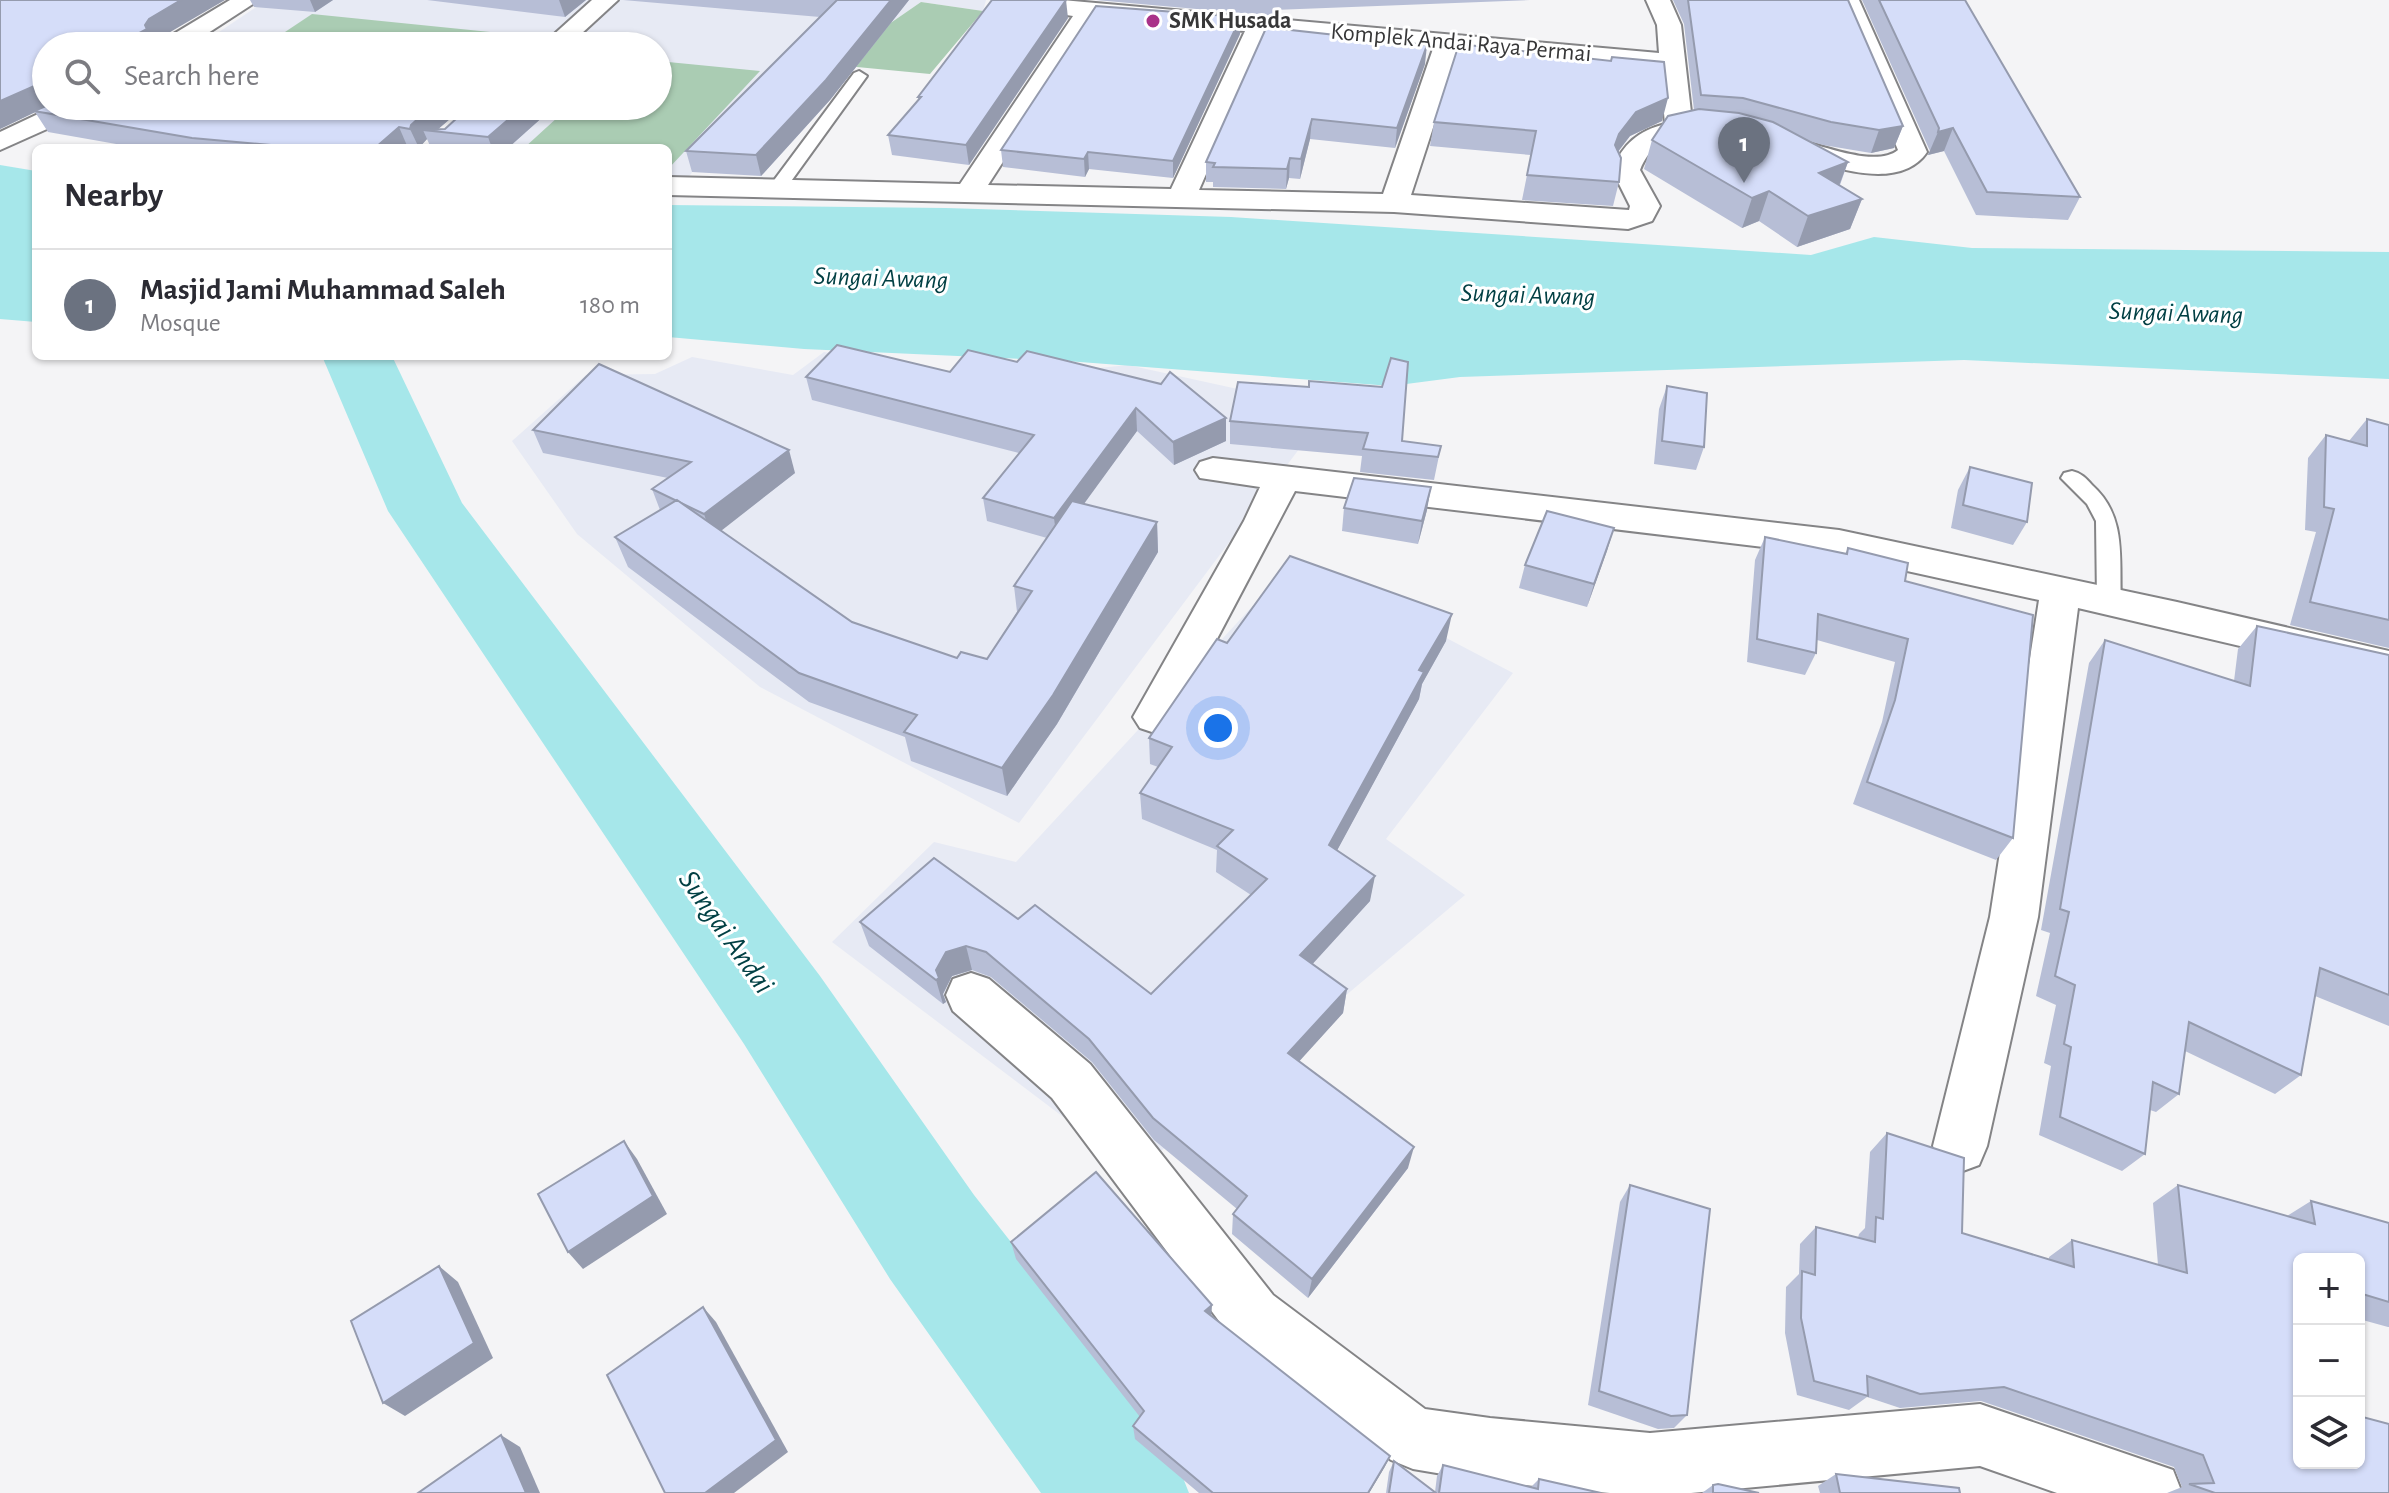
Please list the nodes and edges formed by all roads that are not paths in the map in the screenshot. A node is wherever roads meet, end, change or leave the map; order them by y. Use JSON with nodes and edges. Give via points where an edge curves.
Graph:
{"nodes":[{"id":1,"x":247,"y":0,"type":"edge"},
{"id":2,"x":606,"y":0,"type":"edge"},
{"id":3,"x":1013,"y":0,"type":"edge"},
{"id":4,"x":1658,"y":0,"type":"edge"},
{"id":5,"x":1847,"y":0,"type":"edge"},
{"id":6,"x":1088,"y":11,"type":"junction"},
{"id":7,"x":1259,"y":26,"type":"junction"},
{"id":8,"x":194,"y":32,"type":"edge"},
{"id":9,"x":569,"y":32,"type":"edge"},
{"id":10,"x":1449,"y":40,"type":"junction"},
{"id":11,"x":1671,"y":62,"type":"junction"},
{"id":12,"x":859,"y":76,"type":"dead end"},
{"id":13,"x":46,"y":120,"type":"edge"},
{"id":14,"x":1679,"y":127,"type":"junction"},
{"id":15,"x":1737,"y":131,"type":"edge"},
{"id":16,"x":8,"y":138,"type":"edge"},
{"id":17,"x":1764,"y":139,"type":"edge"},
{"id":18,"x":672,"y":186,"type":"edge"},
{"id":19,"x":778,"y":187,"type":"junction"},
{"id":20,"x":969,"y":192,"type":"junction"},
{"id":21,"x":1180,"y":200,"type":"junction"},
{"id":22,"x":1394,"y":203,"type":"junction"},
{"id":23,"x":1213,"y":470,"type":"dead end"},
{"id":24,"x":2072,"y":478,"type":"dead end"},
{"id":25,"x":1282,"y":479,"type":"junction"},
{"id":26,"x":2060,"y":590,"type":"junction"},
{"id":27,"x":2109,"y":601,"type":"junction"},
{"id":28,"x":2389,"y":666,"type":"edge"},
{"id":29,"x":1155,"y":717,"type":"dead end"},
{"id":30,"x":971,"y":995,"type":"dead end"},
{"id":31,"x":1960,"y":1146,"type":"dead end"},
{"id":32,"x":2150,"y":1493,"type":"edge"}],
"edges":[{"from":1,"to":8,"type":"street"},
{"from":2,"to":9,"type":"street"},
{"from":3,"to":6,"type":"street","name":"Komplek Andai Raya Permai"},
{"from":4,"to":11,"type":"street","via":[[1669,25]]},
{"from":5,"to":17,"type":"street","via":[[1913,152],[1898,164],[1861,165]]},
{"from":6,"to":7,"type":"street","name":"Komplek Andai Raya Permai"},
{"from":6,"to":20,"type":"street"},
{"from":7,"to":10,"type":"street","name":"Komplek Andai Raya Permai"},
{"from":7,"to":21,"type":"street"},
{"from":10,"to":11,"type":"street","name":"Komplek Andai Raya Permai"},
{"from":10,"to":22,"type":"street"},
{"from":11,"to":14,"type":"street"},
{"from":12,"to":19,"type":"lane"},
{"from":13,"to":16,"type":"street"},
{"from":14,"to":15,"type":"street"},
{"from":14,"to":22,"type":"street","via":[[1642,141],[1630,157],[1626,170],[1645,206],[1642,215],[1628,220]]},
{"from":18,"to":19,"type":"street"},
{"from":19,"to":20,"type":"street"},
{"from":20,"to":21,"type":"street"},
{"from":21,"to":22,"type":"street"},
{"from":23,"to":25,"type":"street"},
{"from":24,"to":27,"type":"lane","via":[[2096,500],[2107,521]]},
{"from":25,"to":26,"type":"street","via":[[1839,543]]},
{"from":25,"to":29,"type":"street"},
{"from":26,"to":27,"type":"street"},
{"from":26,"to":31,"type":"street","via":[[2014,917]]},
{"from":27,"to":28,"type":"street"},
{"from":30,"to":32,"type":"street","via":[[1071,1081],[1252,1316],[1413,1438],[1650,1465],[1980,1435]]}]}
